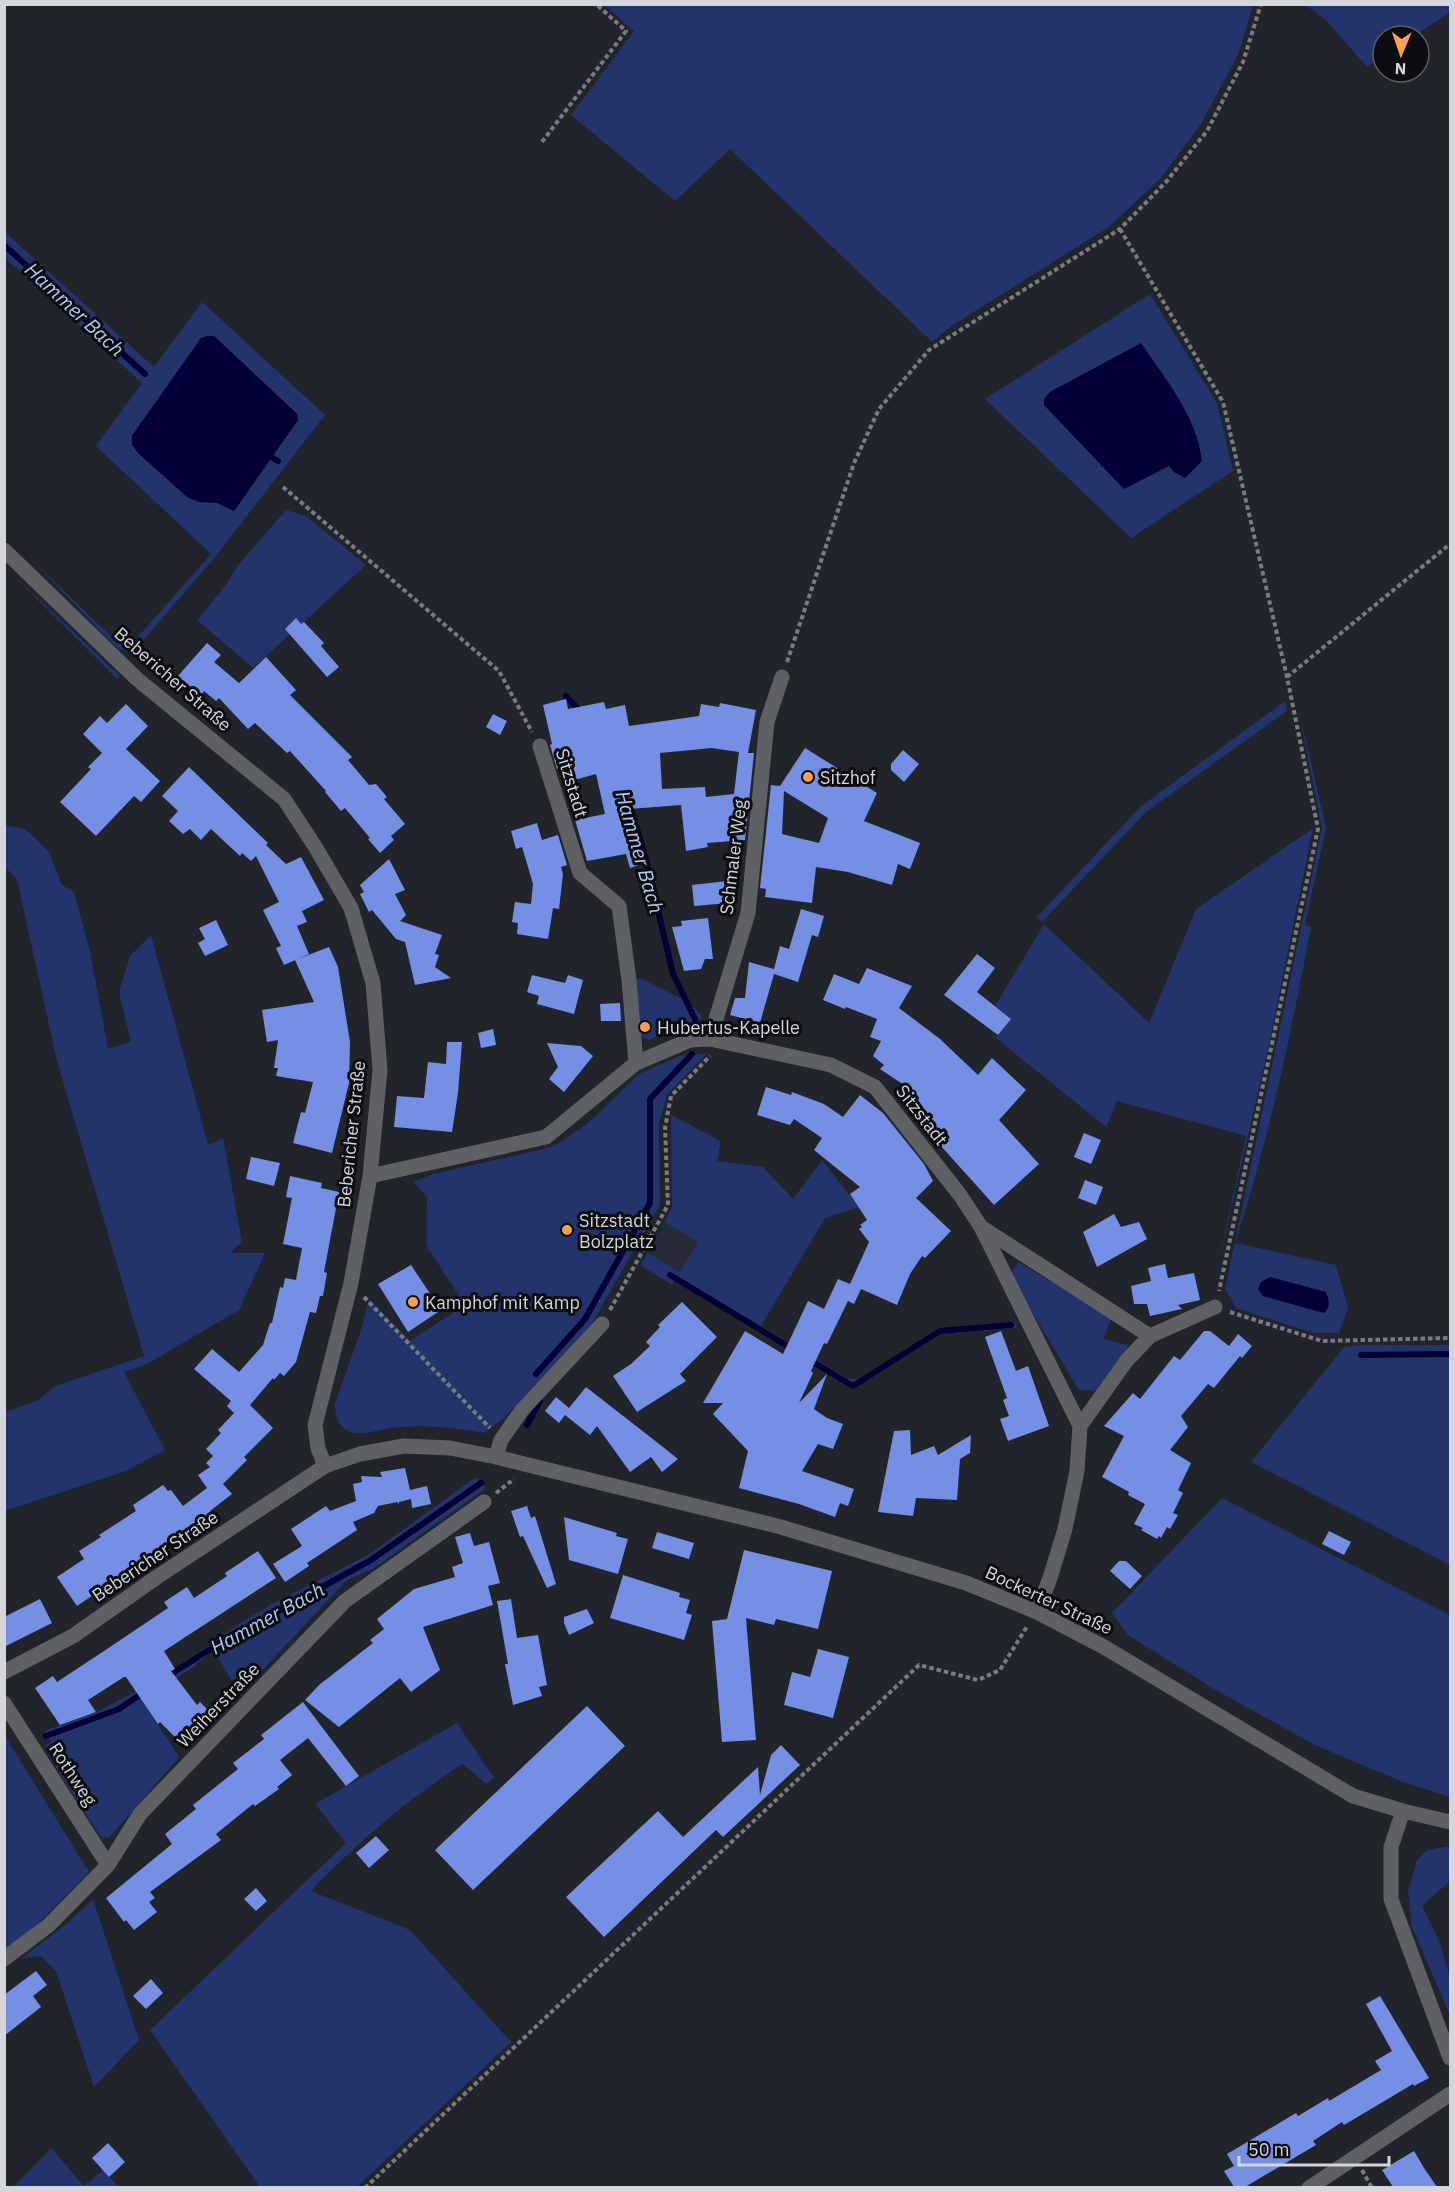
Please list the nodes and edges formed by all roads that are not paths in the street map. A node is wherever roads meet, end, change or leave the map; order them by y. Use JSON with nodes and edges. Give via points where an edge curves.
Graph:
{"nodes":[{"id":1,"x":4,"y":550,"type":"edge"},
{"id":2,"x":782,"y":677,"type":"road end"},
{"id":3,"x":540,"y":746,"type":"road end"},
{"id":4,"x":710,"y":1039,"type":"junction"},
{"id":5,"x":636,"y":1063,"type":"junction"},
{"id":6,"x":370,"y":1176,"type":"junction"},
{"id":7,"x":981,"y":1227,"type":"junction"},
{"id":8,"x":1215,"y":1307,"type":"road end"},
{"id":9,"x":602,"y":1324,"type":"road end"},
{"id":10,"x":1150,"y":1336,"type":"junction"},
{"id":11,"x":1080,"y":1426,"type":"junction"},
{"id":12,"x":496,"y":1457,"type":"junction"},
{"id":13,"x":324,"y":1466,"type":"junction"},
{"id":14,"x":531,"y":1466,"type":"joint"},
{"id":15,"x":483,"y":1502,"type":"road end"},
{"id":16,"x":1037,"y":1612,"type":"junction"},
{"id":17,"x":4,"y":1672,"type":"edge"},
{"id":18,"x":4,"y":1704,"type":"edge"},
{"id":19,"x":1403,"y":1811,"type":"junction"},
{"id":20,"x":1450,"y":1822,"type":"edge"},
{"id":21,"x":108,"y":1865,"type":"junction"},
{"id":22,"x":4,"y":1959,"type":"edge"},
{"id":23,"x":1450,"y":2058,"type":"edge"},
{"id":24,"x":1450,"y":2094,"type":"edge"},
{"id":25,"x":1309,"y":2187,"type":"edge"}],
"edges":[{"from":1,"to":6,"type":"street","name":"Bebericher Straße","via":[[137,679],[285,799],[316,848],[351,908],[373,983],[380,1070]]},
{"from":2,"to":4,"type":"street","name":"Schmaler Weg","via":[[767,722],[748,913]]},
{"from":3,"to":5,"type":"street","name":"Sitzstadt","via":[[580,873],[619,906]]},
{"from":4,"to":5,"type":"street","name":"Sitzstadt","via":[[690,1040]]},
{"from":4,"to":7,"type":"street","name":"Sitzstadt","via":[[831,1065],[875,1087]]},
{"from":5,"to":6,"type":"street","name":"Sitzstadt","via":[[546,1137]]},
{"from":6,"to":13,"type":"street","name":"Bebericher Straße","via":[[351,1284],[315,1425]]},
{"from":7,"to":10,"type":"street","name":"Sitzstadt"},
{"from":7,"to":11,"type":"street","name":"Sitzstadt"},
{"from":8,"to":10,"type":"street"},
{"from":9,"to":12,"type":"street","via":[[522,1410],[501,1440]]},
{"from":10,"to":11,"type":"street","via":[[1127,1359]]},
{"from":11,"to":16,"type":"street","via":[[1077,1471],[1065,1529]]},
{"from":12,"to":13,"type":"street","name":"Bebericher Straße","via":[[450,1448],[404,1446]]},
{"from":12,"to":14,"type":"street","name":"Bebericher Straße"},
{"from":13,"to":17,"type":"street","name":"Bebericher Straße","via":[[74,1636]]},
{"from":14,"to":16,"type":"street","name":"Bockerter Straße","via":[[781,1527],[966,1583]]},
{"from":15,"to":21,"type":"street","name":"Weiherstraße","via":[[345,1601],[140,1814]]},
{"from":16,"to":19,"type":"street","name":"Bockerter Straße","via":[[1104,1647],[1353,1796]]},
{"from":18,"to":21,"type":"street","name":"Rothweg"},
{"from":19,"to":20,"type":"street","name":"Bockerter Straße"},
{"from":19,"to":23,"type":"street","via":[[1391,1847],[1391,1899]]},
{"from":21,"to":22,"type":"street","name":"Weiherstraße","via":[[49,1925]]},
{"from":24,"to":25,"type":"street"}]}
